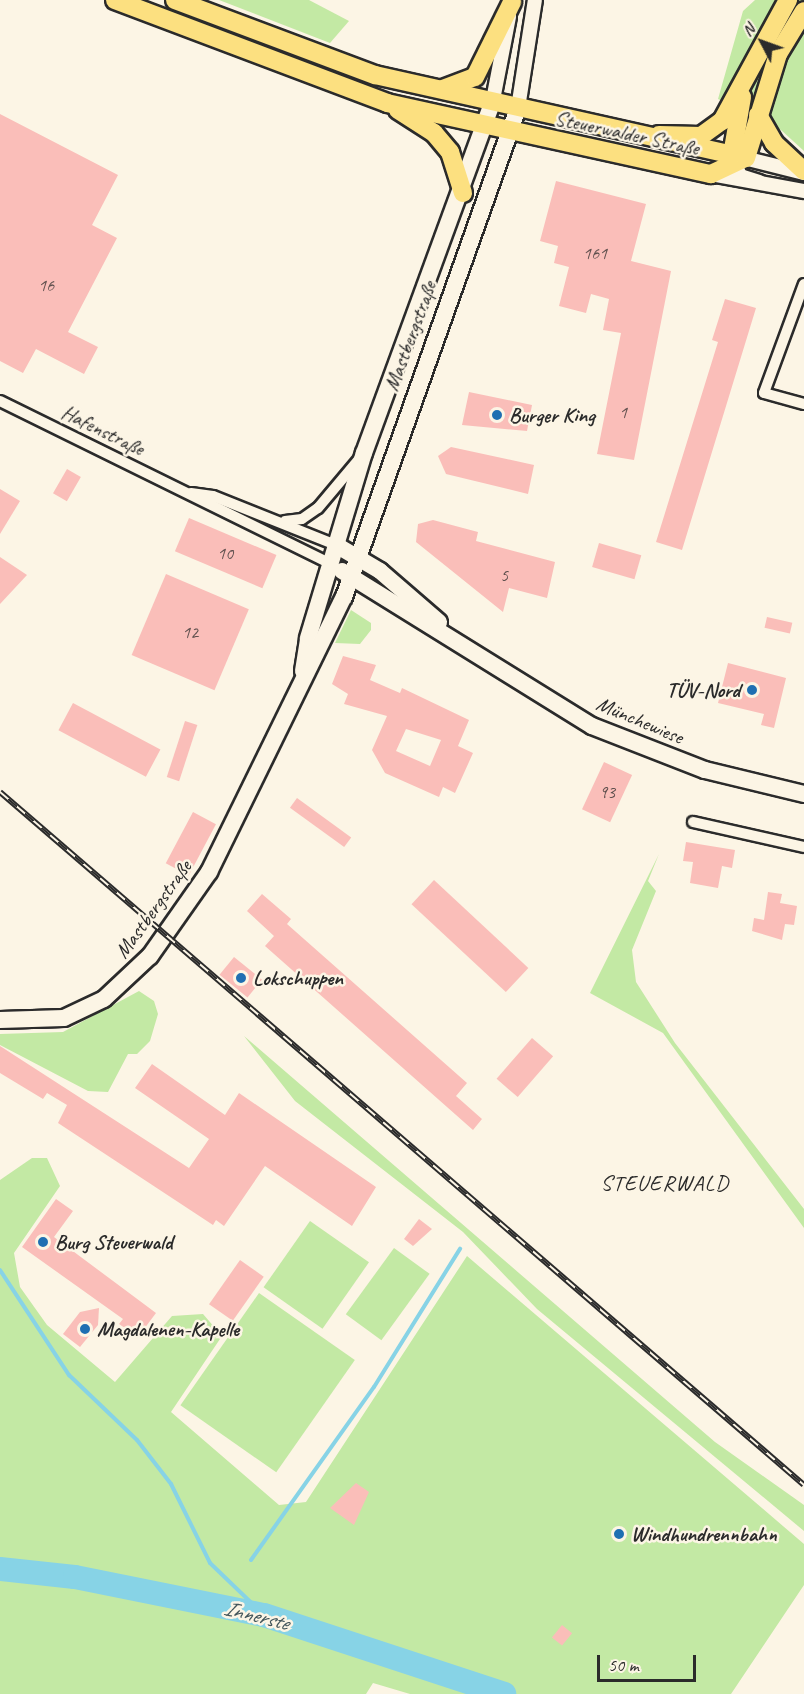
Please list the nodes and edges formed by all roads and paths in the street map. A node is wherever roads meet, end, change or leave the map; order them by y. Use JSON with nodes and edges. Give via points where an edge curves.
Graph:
{"nodes":[{"id":1,"x":115,"y":0,"type":"edge"},
{"id":2,"x":175,"y":0,"type":"edge"},
{"id":3,"x":535,"y":0,"type":"edge"},
{"id":4,"x":788,"y":0,"type":"edge"},
{"id":5,"x":512,"y":1,"type":"edge"},
{"id":6,"x":804,"y":11,"type":"edge"},
{"id":7,"x":744,"y":86,"type":"junction"},
{"id":8,"x":437,"y":90,"type":"junction"},
{"id":9,"x":493,"y":100,"type":"junction"},
{"id":10,"x":387,"y":103,"type":"junction"},
{"id":11,"x":518,"y":108,"type":"junction"},
{"id":12,"x":758,"y":115,"type":"junction"},
{"id":13,"x":486,"y":127,"type":"junction"},
{"id":14,"x":511,"y":132,"type":"junction"},
{"id":15,"x":659,"y":135,"type":"junction"},
{"id":16,"x":738,"y":160,"type":"junction"},
{"id":17,"x":804,"y":172,"type":"edge"},
{"id":18,"x":711,"y":174,"type":"junction"},
{"id":19,"x":759,"y":182,"type":"junction"},
{"id":20,"x":804,"y":191,"type":"edge"},
{"id":21,"x":463,"y":193,"type":"junction"},
{"id":22,"x":804,"y":284,"type":"edge"},
{"id":23,"x":0,"y":401,"type":"edge"},
{"id":24,"x":804,"y":405,"type":"edge"},
{"id":25,"x":364,"y":453,"type":"junction"},
{"id":26,"x":191,"y":493,"type":"junction"},
{"id":27,"x":281,"y":522,"type":"junction"},
{"id":28,"x":336,"y":545,"type":"junction"},
{"id":29,"x":359,"y":557,"type":"junction"},
{"id":30,"x":331,"y":564,"type":"junction"},
{"id":31,"x":351,"y":577,"type":"junction"},
{"id":32,"x":473,"y":653,"type":"junction"},
{"id":33,"x":303,"y":672,"type":"junction"},
{"id":34,"x":804,"y":794,"type":"edge"},
{"id":35,"x":693,"y":822,"type":"dead end"},
{"id":36,"x":804,"y":847,"type":"edge"},
{"id":37,"x":0,"y":1020,"type":"edge"}],
"edges":[{"from":1,"to":10,"type":"main road"},
{"from":2,"to":8,"type":"main road","name":"Steuerwalder Straße","via":[[294,48]]},
{"from":3,"to":11,"type":"street"},
{"from":4,"to":7,"type":"main road"},
{"from":5,"to":8,"type":"main road","via":[[475,77]]},
{"from":5,"to":9,"type":"street"},
{"from":6,"to":12,"type":"main road","via":[[778,54]]},
{"from":7,"to":15,"type":"main road","via":[[711,130],[686,139]]},
{"from":7,"to":16,"type":"main road"},
{"from":8,"to":9,"type":"main road","name":"Steuerwalder Straße"},
{"from":9,"to":11,"type":"main road","name":"Steuerwalder Straße"},
{"from":9,"to":13,"type":"main road","name":"Mastbergstraße"},
{"from":10,"to":13,"type":"main road","name":"Steuerwalder Straße"},
{"from":10,"to":21,"type":"main road","via":[[434,134],[455,162]]},
{"from":11,"to":14,"type":"main road","name":"Mastbergstraße"},
{"from":11,"to":15,"type":"main road","name":"Steuerwalder Straße"},
{"from":12,"to":16,"type":"main road"},
{"from":12,"to":17,"type":"main road","via":[[774,142]]},
{"from":13,"to":14,"type":"main road","name":"Steuerwalder Straße"},
{"from":13,"to":21,"type":"main road","name":"Mastbergstraße"},
{"from":14,"to":18,"type":"main road","name":"Steuerwalder Straße"},
{"from":14,"to":29,"type":"main road","name":"Mastbergstraße"},
{"from":15,"to":16,"type":"main road","name":"Steuerwalder Straße"},
{"from":16,"to":17,"type":"street","name":"Steuerwalder Straße"},
{"from":16,"to":18,"type":"main road"},
{"from":16,"to":19,"type":"street","name":"Steuerwalder Straße","via":[[740,176]]},
{"from":18,"to":19,"type":"street","name":"Steuerwalder Straße"},
{"from":19,"to":20,"type":"street","name":"Steuerwalder Straße"},
{"from":21,"to":25,"type":"main road","name":"Mastbergstraße","via":[[408,324]]},
{"from":22,"to":24,"type":"street","via":[[764,393]]},
{"from":23,"to":26,"type":"street","name":"Hafenstraße"},
{"from":25,"to":27,"type":"street","via":[[318,508],[302,519]]},
{"from":25,"to":28,"type":"main road","name":"Mastbergstraße"},
{"from":26,"to":27,"type":"street","name":"Hafenstraße"},
{"from":26,"to":30,"type":"street","name":"Hafenstraße","via":[[208,507],[300,544]]},
{"from":27,"to":28,"type":"street","name":"Hafenstraße"},
{"from":28,"to":29,"type":"main road"},
{"from":28,"to":30,"type":"main road","name":"Mastbergstraße"},
{"from":29,"to":31,"type":"main road","name":"Mastbergstraße"},
{"from":29,"to":32,"type":"main road","name":"Münchewiese"},
{"from":30,"to":31,"type":"main road"},
{"from":30,"to":33,"type":"main road","name":"Mastbergstraße"},
{"from":31,"to":32,"type":"main road","name":"Münchewiese"},
{"from":31,"to":33,"type":"main road","name":"Mastbergstraße","via":[[320,651]]},
{"from":32,"to":34,"type":"main road","name":"Münchewiese","via":[[619,738],[705,770]]},
{"from":33,"to":37,"type":"main road","name":"Mastbergstraße","via":[[209,872],[150,956],[118,988],[80,1013],[46,1021]]},
{"from":35,"to":36,"type":"street"}]}
